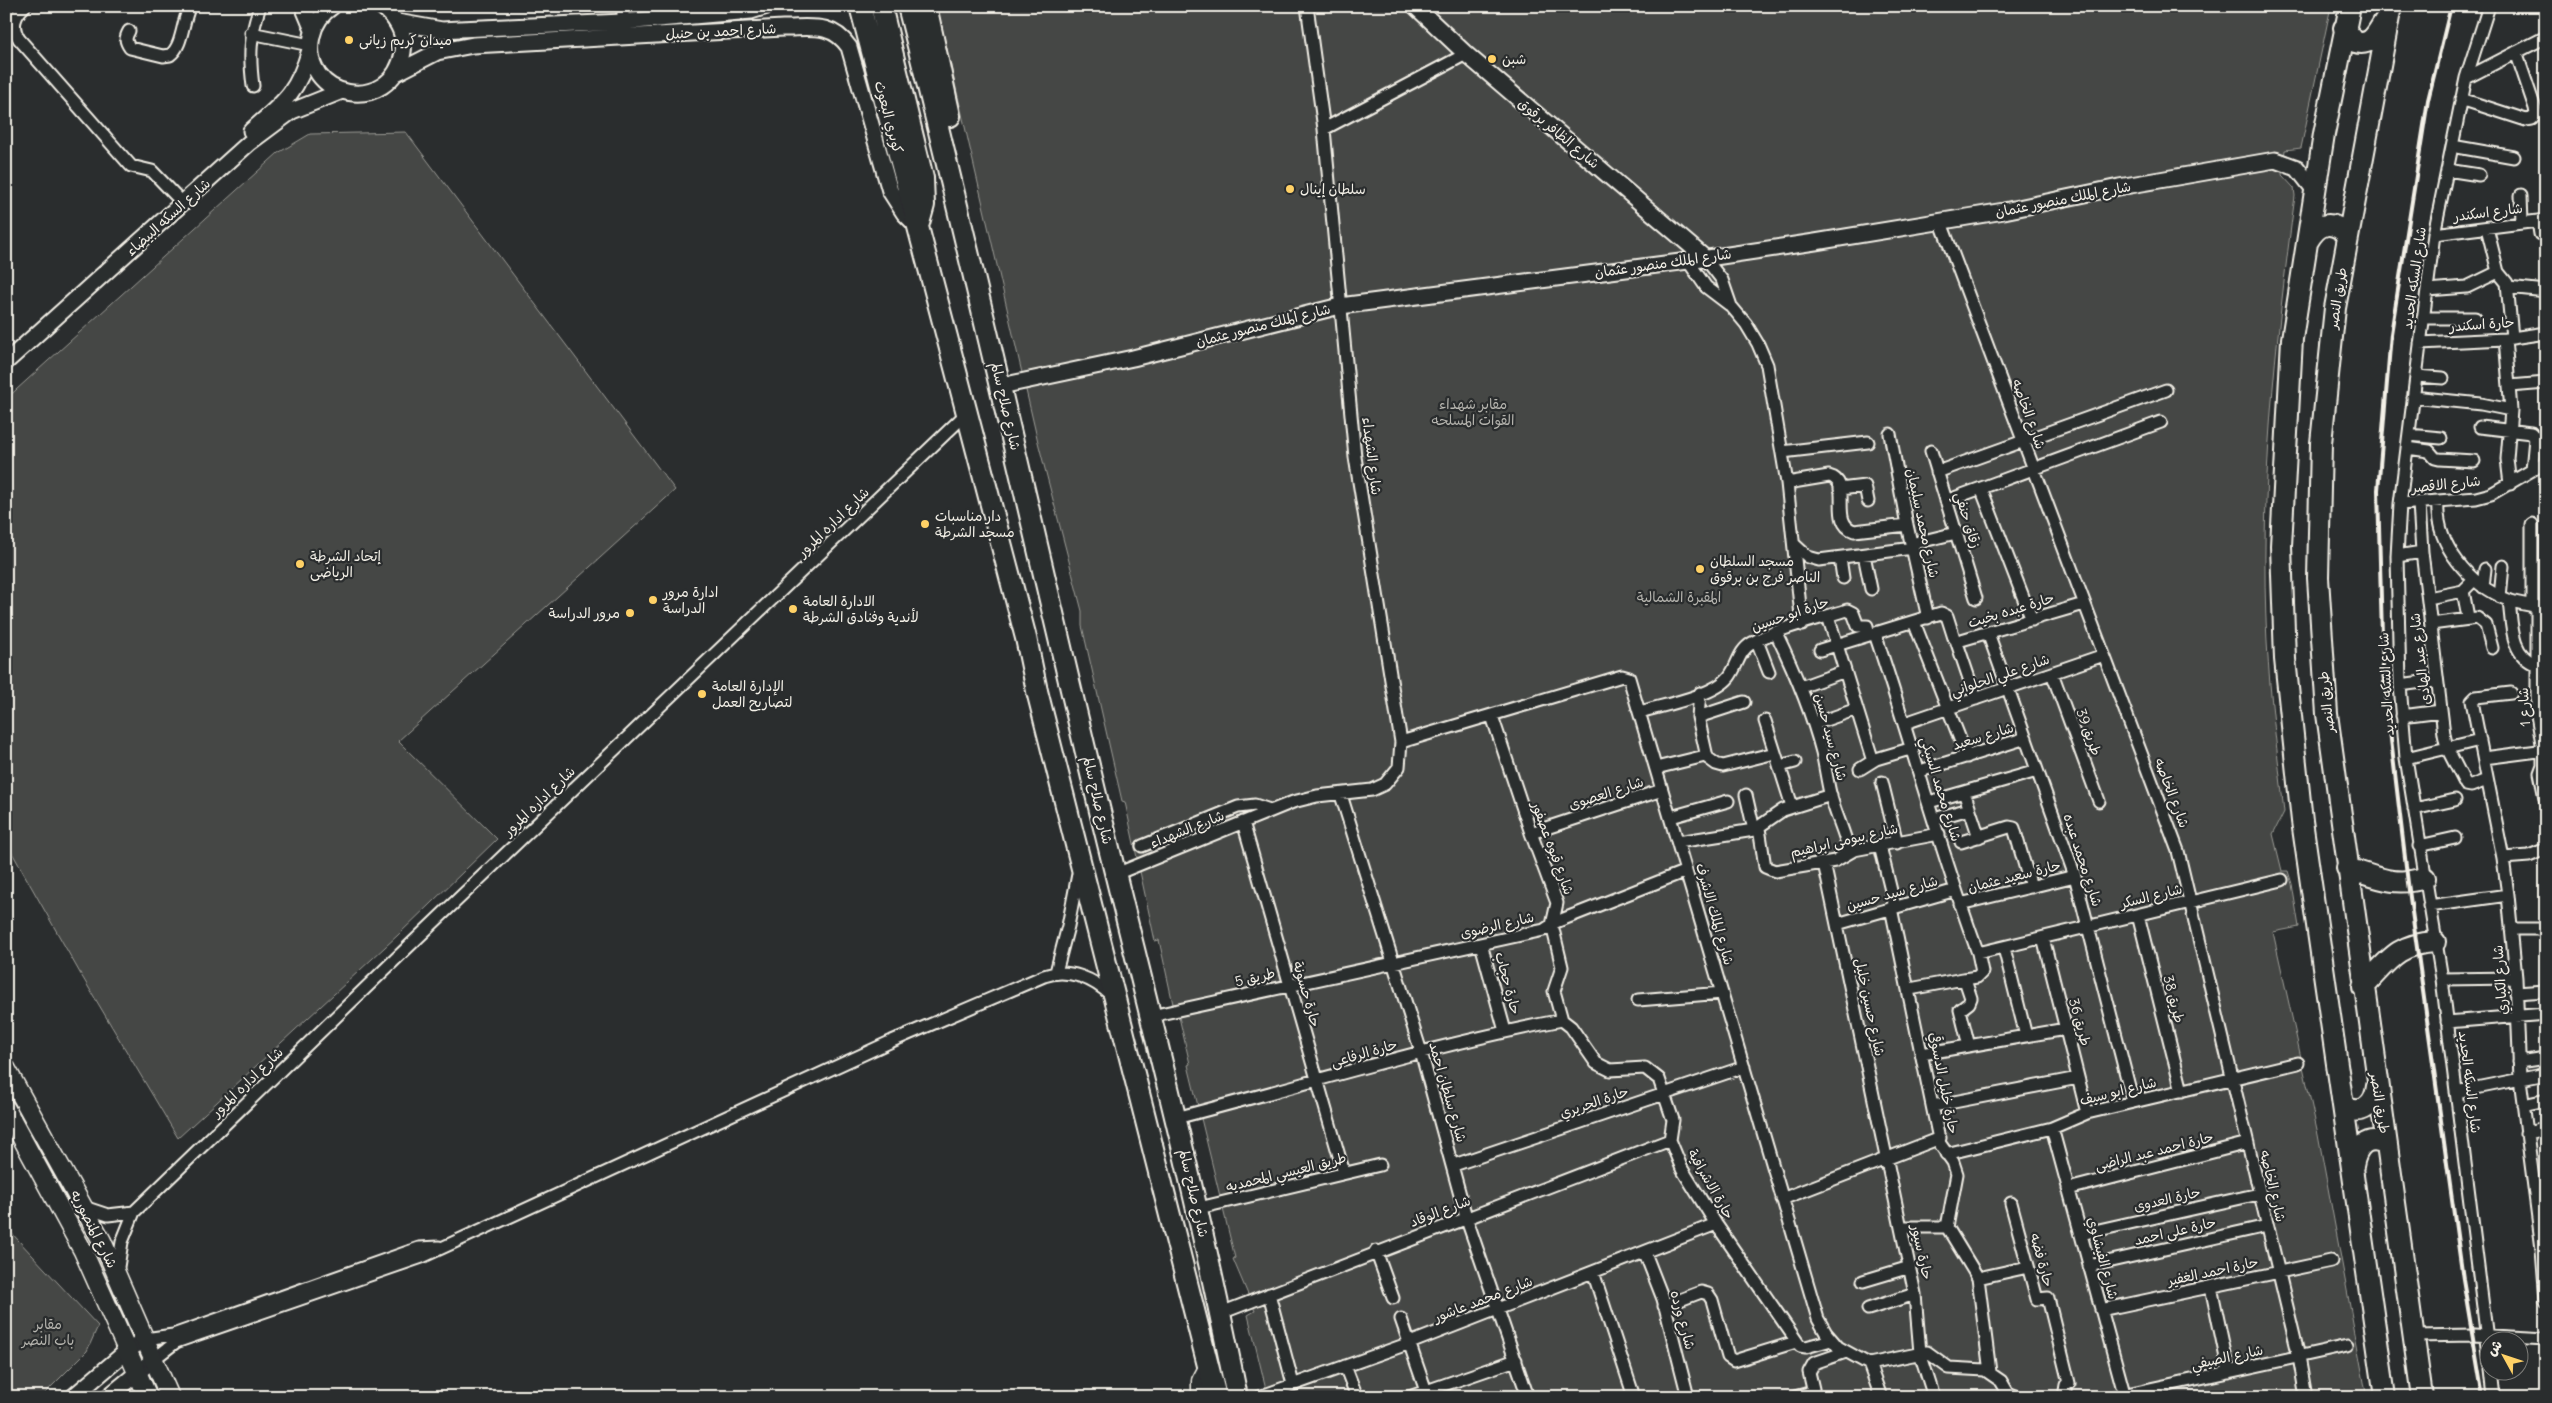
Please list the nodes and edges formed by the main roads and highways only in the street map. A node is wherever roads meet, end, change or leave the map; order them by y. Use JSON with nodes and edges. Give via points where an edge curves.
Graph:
{"nodes":[{"id":1,"x":860,"y":6,"type":"edge"},
{"id":2,"x":882,"y":6,"type":"edge"},
{"id":3,"x":2350,"y":6,"type":"edge"},
{"id":4,"x":923,"y":7,"type":"edge"},
{"id":5,"x":2390,"y":9,"type":"edge"},
{"id":6,"x":2344,"y":28,"type":"junction"},
{"id":7,"x":918,"y":227,"type":"junction"},
{"id":8,"x":2348,"y":235,"type":"junction"},
{"id":9,"x":2308,"y":241,"type":"junction"},
{"id":10,"x":2347,"y":868,"type":"junction"},
{"id":11,"x":2425,"y":878,"type":"road end"},
{"id":12,"x":2436,"y":942,"type":"road end"},
{"id":13,"x":2363,"y":987,"type":"junction"},
{"id":14,"x":6,"y":1068,"type":"edge"},
{"id":15,"x":2377,"y":1086,"type":"junction"},
{"id":16,"x":2344,"y":1106,"type":"junction"},
{"id":17,"x":6,"y":1109,"type":"edge"},
{"id":18,"x":2387,"y":1145,"type":"junction"},
{"id":19,"x":2353,"y":1166,"type":"junction"},
{"id":20,"x":102,"y":1241,"type":"junction"},
{"id":21,"x":83,"y":1251,"type":"junction"},
{"id":22,"x":1209,"y":1366,"type":"junction"},
{"id":23,"x":148,"y":1397,"type":"edge"},
{"id":24,"x":170,"y":1397,"type":"edge"},
{"id":25,"x":1200,"y":1397,"type":"edge"},
{"id":26,"x":1216,"y":1397,"type":"edge"},
{"id":27,"x":1237,"y":1397,"type":"edge"},
{"id":28,"x":2385,"y":1397,"type":"edge"},
{"id":29,"x":2422,"y":1397,"type":"edge"}],
"edges":[{"from":1,"to":7,"type":"highway","name":"كوبري البعوث"},
{"from":2,"to":7,"type":"highway","via":[[923,178],[924,205]]},
{"from":3,"to":6,"type":"highway"},
{"from":4,"to":27,"type":"highway","name":"شارع صلاح سالم","via":[[962,173],[958,204],[1116,874],[1199,1208]]},
{"from":5,"to":6,"type":"highway","via":[[2367,43],[2354,42]]},
{"from":5,"to":8,"type":"highway","name":"طريق النصر"},
{"from":6,"to":9,"type":"highway"},
{"from":7,"to":22,"type":"highway","name":"شارع صلاح سالم"},
{"from":8,"to":9,"type":"highway","via":[[2340,227],[2326,224],[2318,228]]},
{"from":8,"to":10,"type":"highway","name":"طريق النصر","via":[[2326,376],[2318,559],[2327,714]]},
{"from":9,"to":16,"type":"highway","via":[[2292,339],[2284,467],[2281,546],[2285,659],[2303,830]]},
{"from":10,"to":11,"type":"highway","via":[[2395,883]]},
{"from":10,"to":13,"type":"highway","name":"طريق النصر"},
{"from":12,"to":13,"type":"highway","via":[[2416,943],[2399,950]]},
{"from":13,"to":15,"type":"highway","name":"طريق النصر"},
{"from":14,"to":20,"type":"main road","name":"شارع المنصوريه"},
{"from":15,"to":16,"type":"highway","via":[[2376,1098],[2368,1107],[2355,1111]]},
{"from":15,"to":18,"type":"highway","name":"طريق النصر"},
{"from":16,"to":19,"type":"highway"},
{"from":17,"to":21,"type":"main road","name":"شارع المنصوريه"},
{"from":18,"to":19,"type":"highway","via":[[2374,1141],[2362,1145]]},
{"from":18,"to":29,"type":"highway","name":"طريق النصر"},
{"from":19,"to":28,"type":"highway"},
{"from":20,"to":21,"type":"main road"},
{"from":20,"to":24,"type":"main road","name":"شارع المنصوريه"},
{"from":21,"to":23,"type":"main road","name":"شارع المنصوريه"},
{"from":22,"to":25,"type":"main road","via":[[1201,1381]]},
{"from":22,"to":26,"type":"highway","name":"شارع صلاح سالم"}]}
